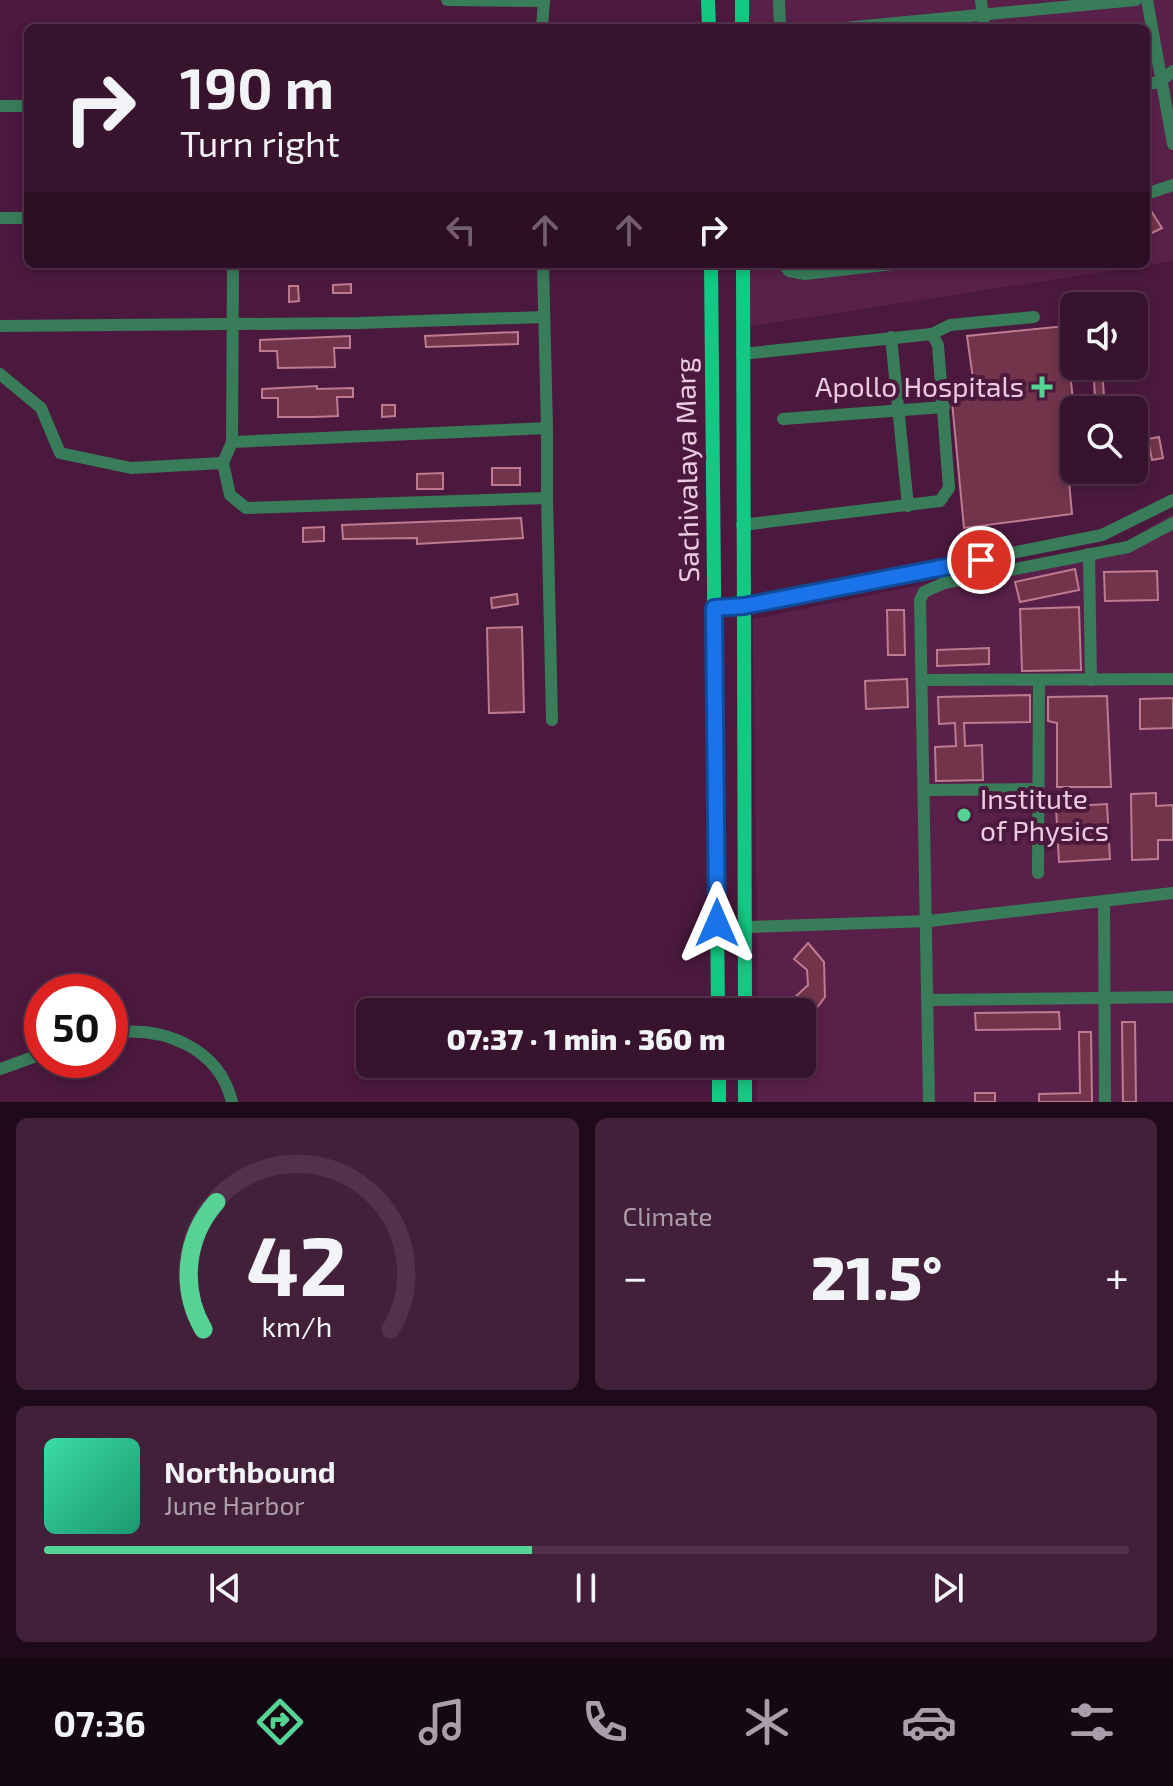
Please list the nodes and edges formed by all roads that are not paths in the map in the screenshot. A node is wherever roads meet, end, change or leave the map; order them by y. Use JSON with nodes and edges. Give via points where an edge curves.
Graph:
{"nodes":[{"id":1,"x":447,"y":0,"type":"edge"},
{"id":2,"x":544,"y":0,"type":"edge"},
{"id":3,"x":708,"y":0,"type":"edge"},
{"id":4,"x":742,"y":0,"type":"edge"},
{"id":5,"x":779,"y":0,"type":"edge"},
{"id":6,"x":981,"y":0,"type":"edge"},
{"id":7,"x":1136,"y":0,"type":"edge"},
{"id":8,"x":1147,"y":0,"type":"edge"},
{"id":9,"x":983,"y":22,"type":"edge"},
{"id":10,"x":542,"y":24,"type":"edge"},
{"id":11,"x":709,"y":24,"type":"edge"},
{"id":12,"x":742,"y":24,"type":"edge"},
{"id":13,"x":780,"y":24,"type":"edge"},
{"id":14,"x":937,"y":24,"type":"edge"},
{"id":15,"x":1173,"y":71,"type":"edge"},
{"id":16,"x":1160,"y":82,"type":"junction"},
{"id":17,"x":1150,"y":83,"type":"edge"},
{"id":18,"x":0,"y":106,"type":"edge"},
{"id":19,"x":24,"y":106,"type":"edge"},
{"id":20,"x":1173,"y":144,"type":"edge"},
{"id":21,"x":1173,"y":185,"type":"edge"},
{"id":22,"x":1150,"y":193,"type":"edge"},
{"id":23,"x":0,"y":218,"type":"edge"},
{"id":24,"x":24,"y":218,"type":"edge"},
{"id":25,"x":233,"y":268,"type":"edge"},
{"id":26,"x":543,"y":268,"type":"edge"},
{"id":27,"x":711,"y":268,"type":"edge"},
{"id":28,"x":743,"y":268,"type":"edge"},
{"id":29,"x":787,"y":268,"type":"edge"},
{"id":30,"x":858,"y":268,"type":"edge"},
{"id":31,"x":544,"y":317,"type":"junction"},
{"id":32,"x":1034,"y":317,"type":"dead end"},
{"id":33,"x":236,"y":324,"type":"junction"},
{"id":34,"x":0,"y":326,"type":"edge"},
{"id":35,"x":932,"y":334,"type":"junction"},
{"id":36,"x":891,"y":337,"type":"junction"},
{"id":37,"x":742,"y":354,"type":"junction"},
{"id":38,"x":0,"y":374,"type":"edge"},
{"id":39,"x":944,"y":407,"type":"junction"},
{"id":40,"x":899,"y":413,"type":"junction"},
{"id":41,"x":783,"y":419,"type":"dead end"},
{"id":42,"x":547,"y":428,"type":"junction"},
{"id":43,"x":232,"y":442,"type":"junction"},
{"id":44,"x":223,"y":463,"type":"junction"},
{"id":45,"x":547,"y":498,"type":"junction"},
{"id":46,"x":1173,"y":500,"type":"edge"},
{"id":47,"x":908,"y":506,"type":"junction"},
{"id":48,"x":1173,"y":523,"type":"edge"},
{"id":49,"x":742,"y":525,"type":"junction"},
{"id":50,"x":1089,"y":554,"type":"junction"},
{"id":51,"x":744,"y":606,"type":"junction"},
{"id":52,"x":714,"y":608,"type":"junction"},
{"id":53,"x":1173,"y":679,"type":"edge"},
{"id":54,"x":924,"y":680,"type":"junction"},
{"id":55,"x":1039,"y":680,"type":"junction"},
{"id":56,"x":1091,"y":680,"type":"junction"},
{"id":57,"x":552,"y":720,"type":"dead end"},
{"id":58,"x":1039,"y":789,"type":"junction"},
{"id":59,"x":926,"y":790,"type":"junction"},
{"id":60,"x":1038,"y":873,"type":"dead end"},
{"id":61,"x":1173,"y":893,"type":"edge"},
{"id":62,"x":1104,"y":901,"type":"junction"},
{"id":63,"x":929,"y":921,"type":"junction"},
{"id":64,"x":745,"y":927,"type":"junction"},
{"id":65,"x":1173,"y":997,"type":"edge"},
{"id":66,"x":718,"y":998,"type":"edge"},
{"id":67,"x":745,"y":998,"type":"edge"},
{"id":68,"x":1105,"y":998,"type":"junction"},
{"id":69,"x":929,"y":1000,"type":"junction"},
{"id":70,"x":128,"y":1034,"type":"edge"},
{"id":71,"x":24,"y":1060,"type":"edge"},
{"id":72,"x":0,"y":1069,"type":"edge"},
{"id":73,"x":719,"y":1078,"type":"edge"},
{"id":74,"x":745,"y":1078,"type":"edge"},
{"id":75,"x":232,"y":1102,"type":"edge"},
{"id":76,"x":719,"y":1102,"type":"edge"},
{"id":77,"x":745,"y":1102,"type":"edge"},
{"id":78,"x":929,"y":1102,"type":"edge"},
{"id":79,"x":1105,"y":1102,"type":"edge"}],
"edges":[{"from":1,"to":2,"type":"street"},
{"from":2,"to":10,"type":"street"},
{"from":3,"to":11,"type":"main road"},
{"from":4,"to":12,"type":"main road"},
{"from":5,"to":13,"type":"street"},
{"from":6,"to":9,"type":"street"},
{"from":7,"to":9,"type":"street"},
{"from":8,"to":16,"type":"street"},
{"from":9,"to":14,"type":"street"},
{"from":15,"to":16,"type":"street"},
{"from":16,"to":17,"type":"street"},
{"from":16,"to":20,"type":"street"},
{"from":18,"to":19,"type":"street"},
{"from":21,"to":22,"type":"street"},
{"from":23,"to":24,"type":"street"},
{"from":25,"to":33,"type":"street"},
{"from":26,"to":31,"type":"street"},
{"from":27,"to":52,"type":"main road","name":"Sachivalaya Marg"},
{"from":28,"to":37,"type":"main road"},
{"from":29,"to":30,"type":"street","via":[[805,274]]},
{"from":31,"to":33,"type":"street"},
{"from":31,"to":42,"type":"street"},
{"from":32,"to":35,"type":"street","via":[[950,325]]},
{"from":33,"to":34,"type":"street"},
{"from":33,"to":43,"type":"street"},
{"from":35,"to":36,"type":"street"},
{"from":35,"to":39,"type":"street","via":[[938,345]]},
{"from":36,"to":37,"type":"street"},
{"from":36,"to":40,"type":"street"},
{"from":37,"to":49,"type":"main road"},
{"from":38,"to":44,"type":"street","via":[[41,408],[60,453],[131,468]]},
{"from":39,"to":40,"type":"street"},
{"from":39,"to":47,"type":"street","via":[[949,488],[940,501]]},
{"from":40,"to":41,"type":"street"},
{"from":40,"to":47,"type":"street"},
{"from":42,"to":43,"type":"street"},
{"from":42,"to":45,"type":"street"},
{"from":43,"to":44,"type":"street"},
{"from":44,"to":45,"type":"street","via":[[230,495],[246,508]]},
{"from":45,"to":57,"type":"street"},
{"from":46,"to":51,"type":"street","via":[[1102,535]]},
{"from":47,"to":49,"type":"street"},
{"from":48,"to":50,"type":"street","via":[[1128,547]]},
{"from":49,"to":51,"type":"main road"},
{"from":50,"to":54,"type":"street","via":[[944,583],[924,592]]},
{"from":50,"to":56,"type":"street"},
{"from":51,"to":52,"type":"street"},
{"from":51,"to":64,"type":"main road"},
{"from":52,"to":66,"type":"main road","name":"Sachivalaya Marg"},
{"from":53,"to":56,"type":"street"},
{"from":54,"to":55,"type":"street"},
{"from":54,"to":59,"type":"street"},
{"from":55,"to":56,"type":"street"},
{"from":55,"to":58,"type":"street"},
{"from":58,"to":59,"type":"street"},
{"from":58,"to":60,"type":"street"},
{"from":59,"to":63,"type":"street"},
{"from":61,"to":62,"type":"street"},
{"from":62,"to":63,"type":"street"},
{"from":62,"to":68,"type":"street"},
{"from":63,"to":64,"type":"street"},
{"from":63,"to":69,"type":"street"},
{"from":64,"to":67,"type":"main road"},
{"from":65,"to":68,"type":"street"},
{"from":68,"to":69,"type":"street"},
{"from":68,"to":79,"type":"street"},
{"from":69,"to":78,"type":"street"},
{"from":70,"to":75,"type":"street","via":[[162,1035],[186,1043],[226,1079]]},
{"from":71,"to":72,"type":"street"},
{"from":73,"to":76,"type":"main road"},
{"from":74,"to":77,"type":"main road"}]}
